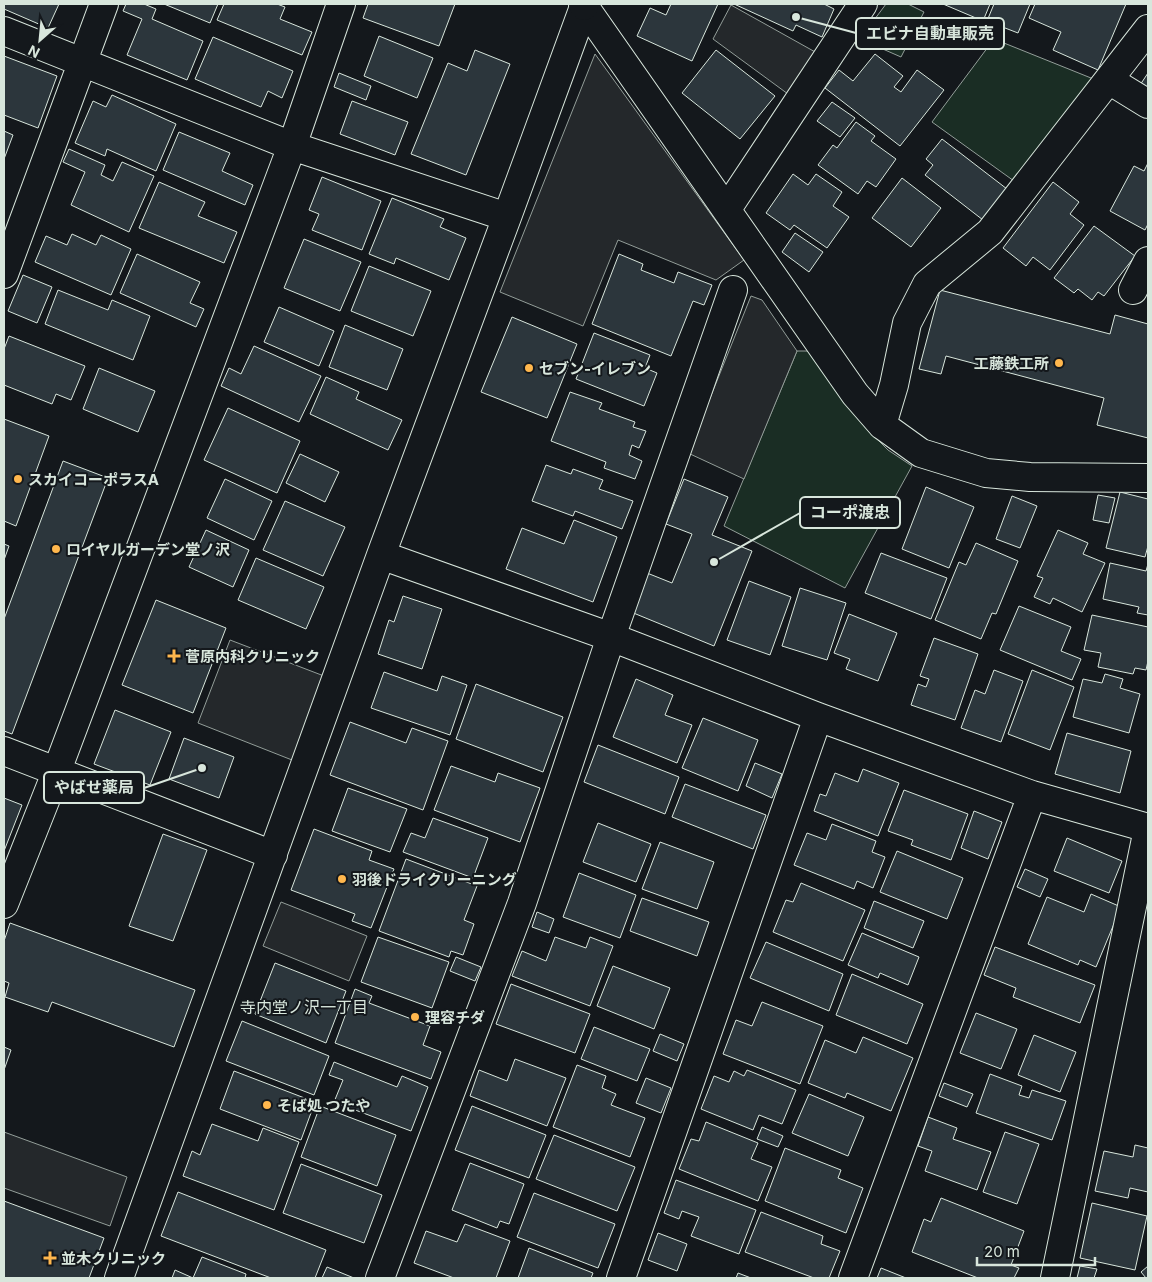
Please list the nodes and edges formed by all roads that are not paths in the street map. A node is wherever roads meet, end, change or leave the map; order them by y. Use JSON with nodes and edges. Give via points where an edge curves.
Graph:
{"nodes":[{"id":1,"x":104,"y":4,"type":"edge"},
{"id":2,"x":341,"y":4,"type":"edge"},
{"id":3,"x":584,"y":4,"type":"edge"},
{"id":4,"x":863,"y":4,"type":"edge"},
{"id":5,"x":1148,"y":29,"type":"edge"},
{"id":6,"x":4,"y":31,"type":"edge"},
{"id":7,"x":82,"y":61,"type":"junction"},
{"id":8,"x":1109,"y":80,"type":"junction"},
{"id":9,"x":1148,"y":104,"type":"edge"},
{"id":10,"x":292,"y":146,"type":"junction"},
{"id":11,"x":726,"y":209,"type":"junction"},
{"id":12,"x":507,"y":217,"type":"junction"},
{"id":13,"x":1148,"y":261,"type":"edge"},
{"id":14,"x":4,"y":274,"type":"edge"},
{"id":15,"x":733,"y":290,"type":"dead end"},
{"id":16,"x":1133,"y":290,"type":"dead end"},
{"id":17,"x":882,"y":425,"type":"junction"},
{"id":18,"x":1148,"y":478,"type":"edge"},
{"id":19,"x":381,"y":555,"type":"junction"},
{"id":20,"x":611,"y":637,"type":"junction"},
{"id":21,"x":818,"y":717,"type":"junction"},
{"id":22,"x":4,"y":751,"type":"edge"},
{"id":23,"x":56,"y":773,"type":"junction"},
{"id":24,"x":1032,"y":795,"type":"junction"},
{"id":25,"x":1148,"y":828,"type":"edge"},
{"id":26,"x":273,"y":855,"type":"junction"},
{"id":27,"x":4,"y":904,"type":"edge"},
{"id":28,"x":119,"y":1278,"type":"edge"},
{"id":29,"x":380,"y":1278,"type":"edge"},
{"id":30,"x":621,"y":1278,"type":"edge"},
{"id":31,"x":853,"y":1278,"type":"edge"},
{"id":32,"x":1055,"y":1278,"type":"edge"}],
"edges":[{"from":1,"to":7,"type":"street"},
{"from":2,"to":10,"type":"street"},
{"from":3,"to":11,"type":"street"},
{"from":3,"to":12,"type":"street"},
{"from":4,"to":11,"type":"street"},
{"from":5,"to":8,"type":"street"},
{"from":6,"to":7,"type":"street"},
{"from":7,"to":10,"type":"street"},
{"from":7,"to":14,"type":"street"},
{"from":8,"to":9,"type":"street"},
{"from":8,"to":17,"type":"street","via":[[990,232],[927,284],[907,323]]},
{"from":10,"to":12,"type":"street"},
{"from":10,"to":23,"type":"street"},
{"from":11,"to":17,"type":"street","via":[[855,394]]},
{"from":12,"to":19,"type":"street"},
{"from":13,"to":16,"type":"street"},
{"from":15,"to":20,"type":"street"},
{"from":17,"to":18,"type":"street","via":[[921,452],[986,473],[1030,477]]},
{"from":19,"to":20,"type":"street"},
{"from":19,"to":26,"type":"street"},
{"from":20,"to":21,"type":"street"},
{"from":20,"to":29,"type":"street","via":[[522,903]]},
{"from":21,"to":24,"type":"street"},
{"from":21,"to":30,"type":"street"},
{"from":22,"to":23,"type":"street"},
{"from":23,"to":26,"type":"street"},
{"from":23,"to":27,"type":"street"},
{"from":24,"to":25,"type":"street"},
{"from":24,"to":31,"type":"street"},
{"from":25,"to":32,"type":"street"},
{"from":26,"to":28,"type":"street"}]}
